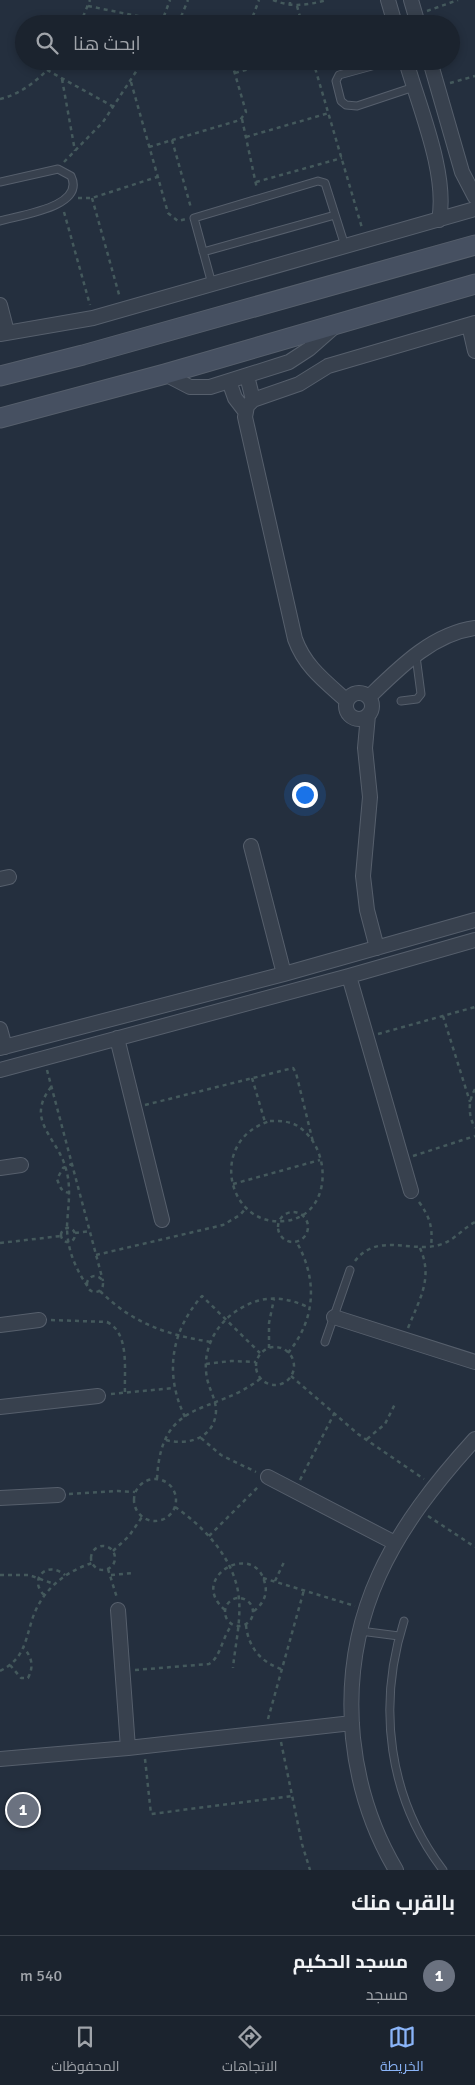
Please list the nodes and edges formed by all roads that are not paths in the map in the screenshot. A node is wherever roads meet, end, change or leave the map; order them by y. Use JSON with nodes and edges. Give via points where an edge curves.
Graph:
{"nodes":[{"id":1,"x":388,"y":0,"type":"edge"},
{"id":2,"x":411,"y":0,"type":"edge"},
{"id":3,"x":392,"y":15,"type":"edge"},
{"id":4,"x":416,"y":15,"type":"edge"},
{"id":5,"x":357,"y":70,"type":"edge"},
{"id":6,"x":409,"y":70,"type":"edge"},
{"id":7,"x":432,"y":70,"type":"edge"},
{"id":8,"x":414,"y":88,"type":"junction"},
{"id":9,"x":0,"y":182,"type":"edge"},
{"id":10,"x":475,"y":197,"type":"edge"},
{"id":11,"x":475,"y":208,"type":"edge"},
{"id":12,"x":335,"y":215,"type":"junction"},
{"id":13,"x":0,"y":220,"type":"edge"},
{"id":14,"x":439,"y":220,"type":"junction"},
{"id":15,"x":475,"y":245,"type":"edge"},
{"id":16,"x":345,"y":246,"type":"junction"},
{"id":17,"x":203,"y":252,"type":"junction"},
{"id":18,"x":212,"y":284,"type":"junction"},
{"id":19,"x":475,"y":284,"type":"edge"},
{"id":20,"x":0,"y":306,"type":"edge"},
{"id":21,"x":337,"y":324,"type":"junction"},
{"id":22,"x":472,"y":324,"type":"edge"},
{"id":23,"x":4,"y":333,"type":"edge"},
{"id":24,"x":475,"y":351,"type":"edge"},
{"id":25,"x":165,"y":374,"type":"junction"},
{"id":26,"x":0,"y":376,"type":"edge"},
{"id":27,"x":247,"y":376,"type":"junction"},
{"id":28,"x":229,"y":381,"type":"junction"},
{"id":29,"x":253,"y":400,"type":"junction"},
{"id":30,"x":245,"y":412,"type":"junction"},
{"id":31,"x":0,"y":418,"type":"edge"},
{"id":32,"x":475,"y":628,"type":"edge"},
{"id":33,"x":416,"y":656,"type":"junction"},
{"id":34,"x":369,"y":697,"type":"junction"},
{"id":35,"x":347,"y":700,"type":"junction"},
{"id":36,"x":401,"y":701,"type":"dead end"},
{"id":37,"x":350,"y":715,"type":"junction"},
{"id":38,"x":368,"y":715,"type":"junction"},
{"id":39,"x":366,"y":748,"type":"junction"},
{"id":40,"x":251,"y":846,"type":"dead end"},
{"id":41,"x":475,"y":920,"type":"edge"},
{"id":42,"x":475,"y":940,"type":"edge"},
{"id":43,"x":377,"y":948,"type":"junction"},
{"id":44,"x":284,"y":974,"type":"junction"},
{"id":45,"x":349,"y":976,"type":"junction"},
{"id":46,"x":0,"y":1028,"type":"edge"},
{"id":47,"x":117,"y":1038,"type":"junction"},
{"id":48,"x":2,"y":1047,"type":"edge"},
{"id":49,"x":0,"y":1070,"type":"edge"},
{"id":50,"x":21,"y":1165,"type":"dead end"},
{"id":51,"x":0,"y":1168,"type":"edge"},
{"id":52,"x":411,"y":1191,"type":"road end"},
{"id":53,"x":162,"y":1220,"type":"dead end"},
{"id":54,"x":350,"y":1270,"type":"road end"},
{"id":55,"x":334,"y":1317,"type":"junction"},
{"id":56,"x":40,"y":1320,"type":"road end"},
{"id":57,"x":0,"y":1325,"type":"edge"},
{"id":58,"x":325,"y":1342,"type":"dead end"},
{"id":59,"x":475,"y":1362,"type":"edge"},
{"id":60,"x":98,"y":1396,"type":"road end"},
{"id":61,"x":0,"y":1407,"type":"edge"},
{"id":62,"x":475,"y":1439,"type":"edge"},
{"id":63,"x":268,"y":1477,"type":"road end"},
{"id":64,"x":58,"y":1495,"type":"road end"},
{"id":65,"x":0,"y":1498,"type":"edge"},
{"id":66,"x":395,"y":1543,"type":"junction"},
{"id":67,"x":118,"y":1610,"type":"road end"},
{"id":68,"x":404,"y":1621,"type":"dead end"},
{"id":69,"x":358,"y":1631,"type":"junction"},
{"id":70,"x":399,"y":1636,"type":"junction"},
{"id":71,"x":352,"y":1723,"type":"junction"},
{"id":72,"x":128,"y":1748,"type":"junction"},
{"id":73,"x":0,"y":1760,"type":"edge"},
{"id":74,"x":396,"y":1870,"type":"edge"},
{"id":75,"x":443,"y":1870,"type":"edge"}],
"edges":[{"from":1,"to":3,"type":"street"},
{"from":2,"to":4,"type":"street"},
{"from":5,"to":8,"type":"lane","via":[[339,75],[336,81],[341,101],[346,105],[357,106]]},
{"from":6,"to":8,"type":"street"},
{"from":7,"to":10,"type":"street","via":[[462,172]]},
{"from":8,"to":14,"type":"street","via":[[440,179],[442,206]]},
{"from":9,"to":13,"type":"lane","via":[[58,169],[72,178],[73,186],[62,203]]},
{"from":11,"to":14,"type":"street"},
{"from":12,"to":16,"type":"lane"},
{"from":12,"to":17,"type":"lane"},
{"from":12,"to":17,"type":"lane","via":[[325,183],[321,180],[194,218]]},
{"from":14,"to":16,"type":"street"},
{"from":15,"to":26,"type":"main road"},
{"from":16,"to":18,"type":"street"},
{"from":17,"to":18,"type":"lane"},
{"from":18,"to":23,"type":"street","via":[[94,318]]},
{"from":19,"to":21,"type":"main road"},
{"from":20,"to":23,"type":"street"},
{"from":21,"to":25,"type":"main road"},
{"from":21,"to":27,"type":"street","via":[[289,362]]},
{"from":22,"to":24,"type":"street"},
{"from":22,"to":29,"type":"street","via":[[328,366],[291,388]]},
{"from":25,"to":28,"type":"street","via":[[182,385],[198,388]]},
{"from":25,"to":31,"type":"main road"},
{"from":27,"to":28,"type":"street"},
{"from":27,"to":29,"type":"street"},
{"from":28,"to":30,"type":"street"},
{"from":29,"to":30,"type":"street"},
{"from":30,"to":35,"type":"street","via":[[295,639],[313,671]]},
{"from":32,"to":33,"type":"street","via":[[449,635]]},
{"from":33,"to":34,"type":"street"},
{"from":33,"to":36,"type":"lane","via":[[421,694],[416,699]]},
{"from":34,"to":35,"type":"street","via":[[359,693]]},
{"from":34,"to":38,"type":"street","via":[[372,706]]},
{"from":35,"to":37,"type":"street"},
{"from":37,"to":38,"type":"street","via":[[359,719]]},
{"from":37,"to":39,"type":"street"},
{"from":38,"to":39,"type":"street"},
{"from":39,"to":43,"type":"street","via":[[370,797],[363,876],[367,910]]},
{"from":40,"to":44,"type":"street"},
{"from":41,"to":43,"type":"street"},
{"from":42,"to":45,"type":"street"},
{"from":43,"to":44,"type":"street"},
{"from":44,"to":48,"type":"street"},
{"from":45,"to":47,"type":"street"},
{"from":45,"to":52,"type":"street"},
{"from":46,"to":48,"type":"street"},
{"from":47,"to":49,"type":"street"},
{"from":47,"to":53,"type":"street"},
{"from":50,"to":51,"type":"street"},
{"from":54,"to":55,"type":"lane"},
{"from":55,"to":58,"type":"lane"},
{"from":55,"to":59,"type":"street"},
{"from":56,"to":57,"type":"street"},
{"from":60,"to":61,"type":"street"},
{"from":62,"to":66,"type":"street"},
{"from":63,"to":66,"type":"street"},
{"from":64,"to":65,"type":"street"},
{"from":66,"to":69,"type":"street","via":[[377,1576]]},
{"from":67,"to":72,"type":"street"},
{"from":68,"to":70,"type":"lane"},
{"from":69,"to":70,"type":"lane"},
{"from":69,"to":71,"type":"street","via":[[350,1686]]},
{"from":70,"to":75,"type":"lane","via":[[389,1699],[394,1763],[415,1824]]},
{"from":71,"to":72,"type":"street"},
{"from":71,"to":74,"type":"street","via":[[356,1765],[366,1806],[381,1846]]},
{"from":72,"to":73,"type":"street"}]}
